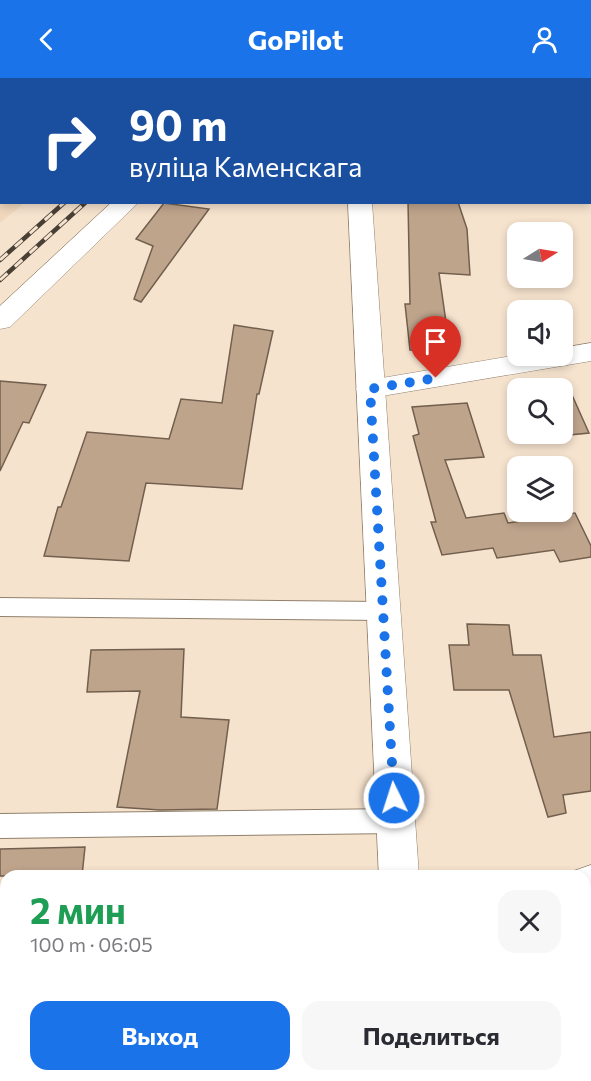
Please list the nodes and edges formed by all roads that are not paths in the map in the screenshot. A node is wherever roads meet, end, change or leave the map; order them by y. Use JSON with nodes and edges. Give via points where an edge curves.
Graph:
{"nodes":[{"id":1,"x":125,"y":204,"type":"edge"},
{"id":2,"x":360,"y":204,"type":"edge"},
{"id":3,"x":0,"y":321,"type":"edge"},
{"id":4,"x":591,"y":352,"type":"edge"},
{"id":5,"x":370,"y":389,"type":"junction"},
{"id":6,"x":0,"y":607,"type":"edge"},
{"id":7,"x":382,"y":611,"type":"junction"},
{"id":8,"x":396,"y":821,"type":"junction"},
{"id":9,"x":0,"y":826,"type":"edge"},
{"id":10,"x":399,"y":870,"type":"edge"}],
"edges":[{"from":1,"to":3,"type":"main road"},
{"from":2,"to":5,"type":"main road"},
{"from":4,"to":5,"type":"main road"},
{"from":5,"to":7,"type":"main road"},
{"from":6,"to":7,"type":"lane"},
{"from":7,"to":8,"type":"main road"},
{"from":8,"to":9,"type":"lane"},
{"from":8,"to":10,"type":"main road"}]}
